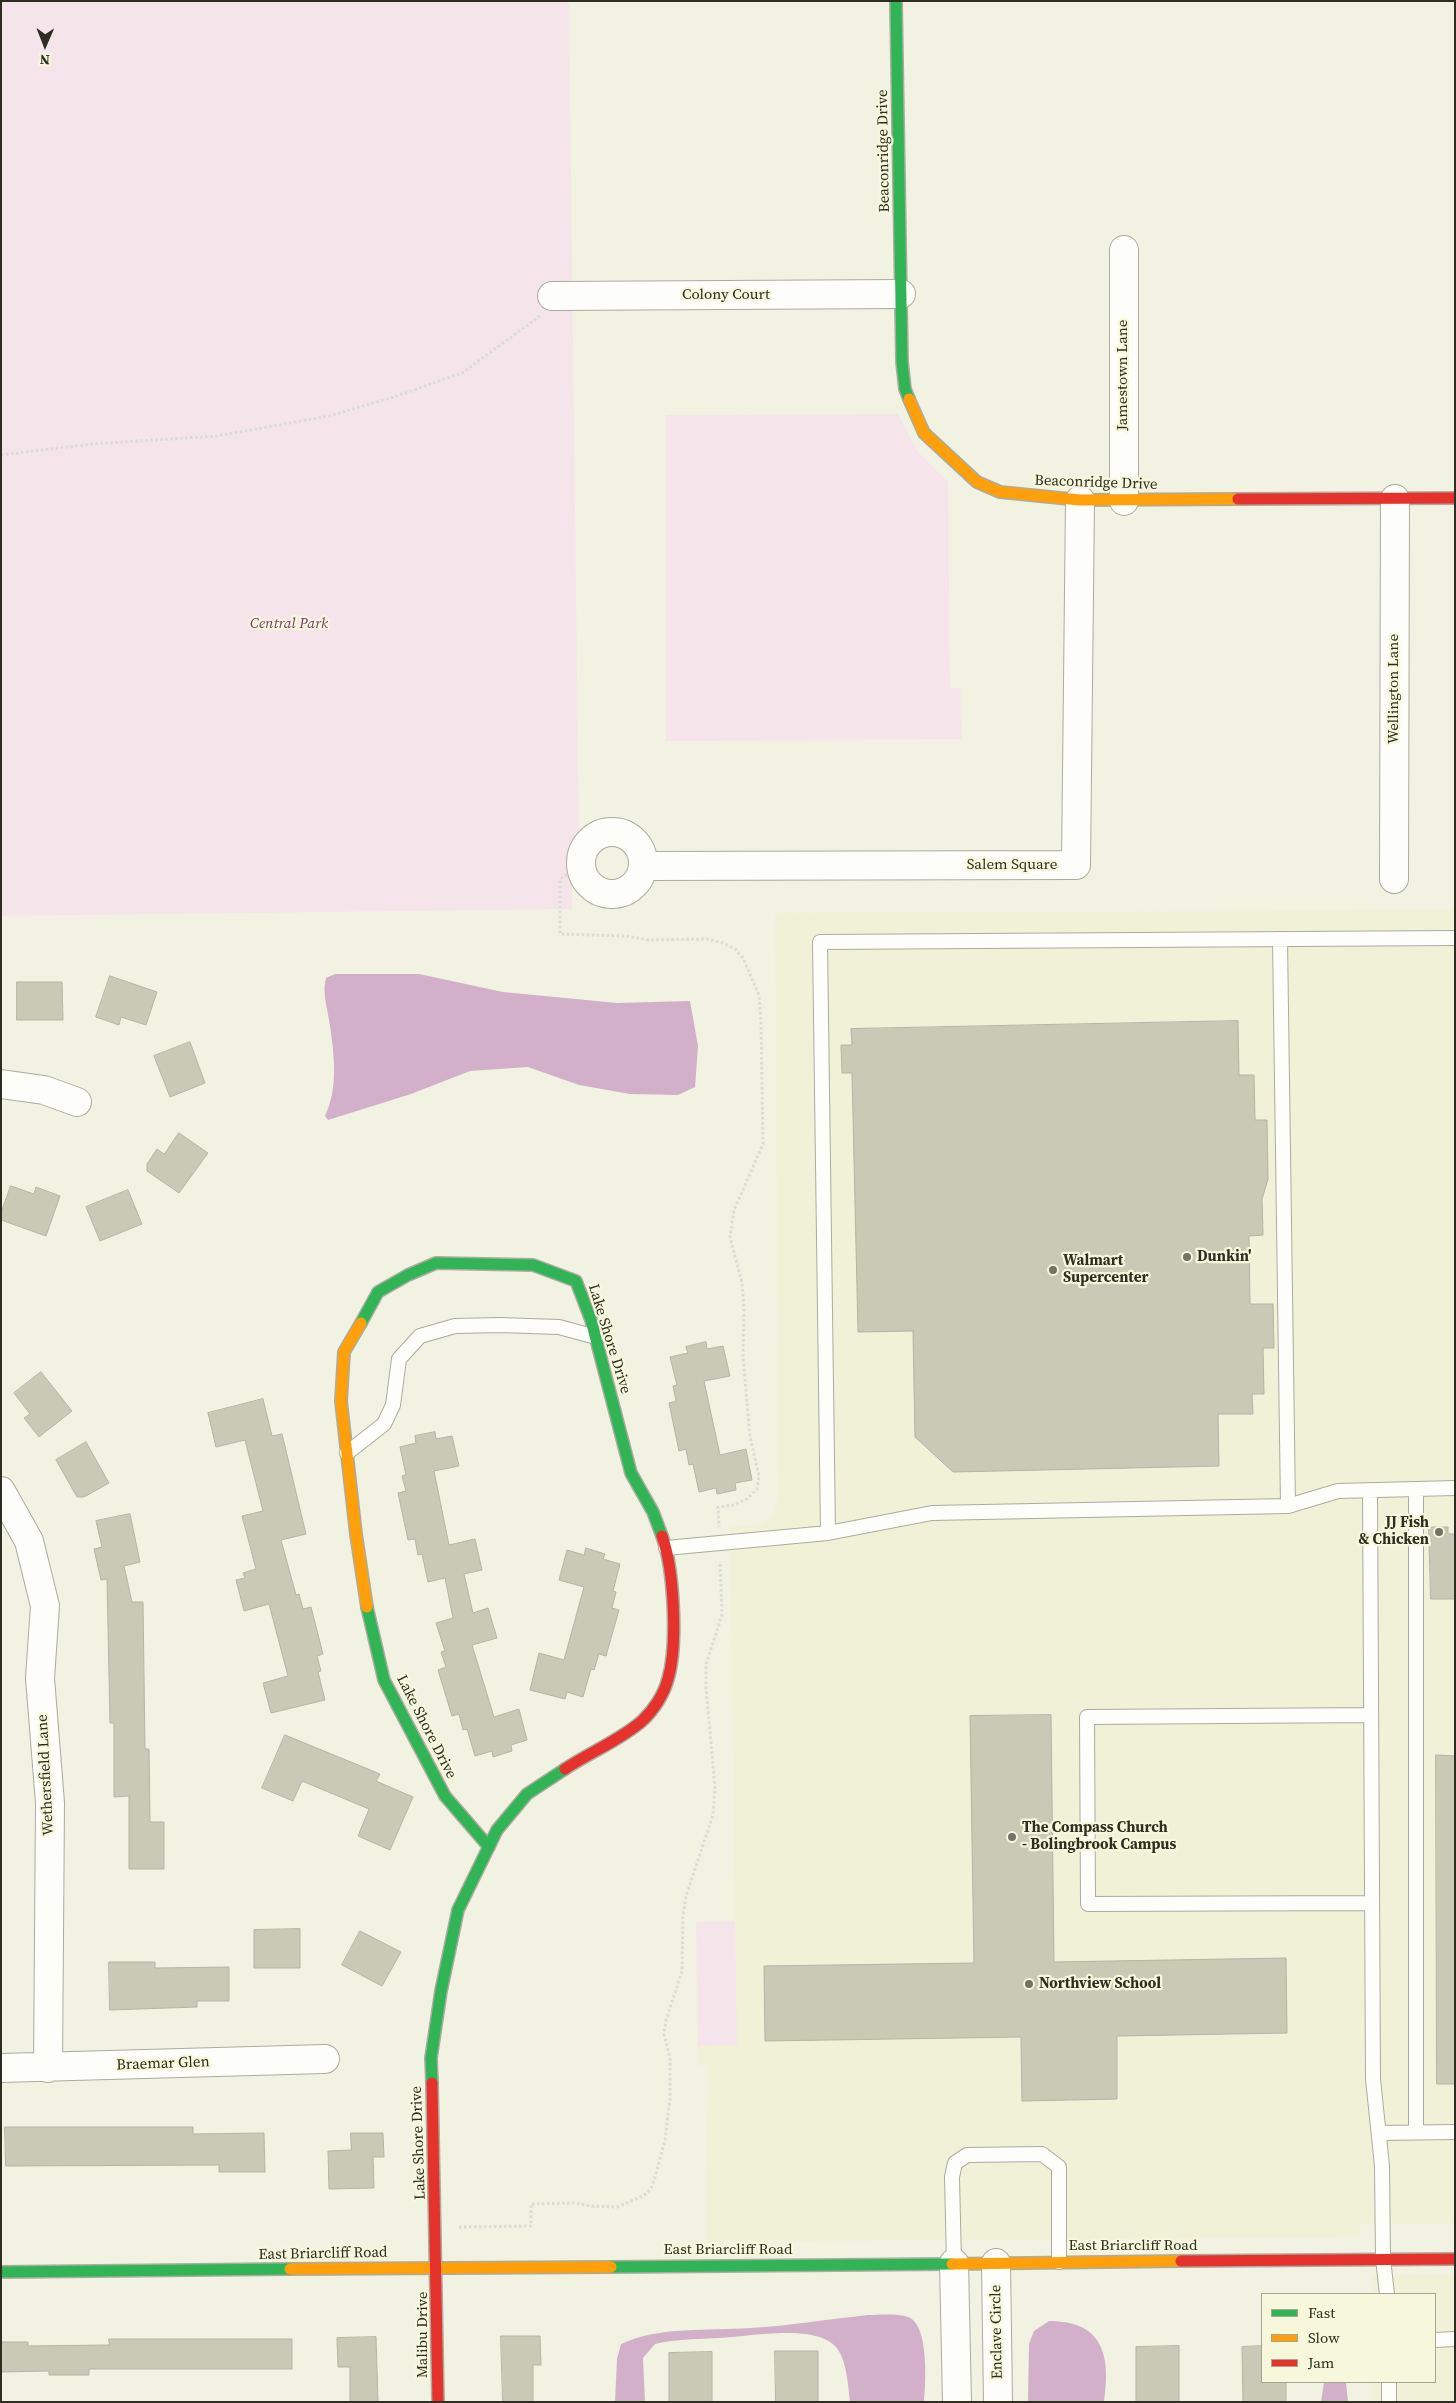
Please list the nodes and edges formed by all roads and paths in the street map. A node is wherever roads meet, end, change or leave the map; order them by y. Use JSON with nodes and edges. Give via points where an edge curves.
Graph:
{"nodes":[{"id":1,"x":896,"y":1,"type":"edge"},
{"id":2,"x":1124,"y":250,"type":"dead end"},
{"id":3,"x":901,"y":294,"type":"junction"},
{"id":4,"x":548,"y":305,"type":"joint"},
{"id":5,"x":1,"y":455,"type":"edge"},
{"id":6,"x":1455,"y":498,"type":"edge"},
{"id":7,"x":1396,"y":499,"type":"junction"},
{"id":8,"x":1080,"y":500,"type":"junction"},
{"id":9,"x":1124,"y":500,"type":"junction"},
{"id":10,"x":644,"y":866,"type":"dead end"},
{"id":11,"x":1394,"y":879,"type":"dead end"},
{"id":12,"x":1455,"y":938,"type":"edge"},
{"id":13,"x":1280,"y":939,"type":"junction"},
{"id":14,"x":1,"y":1084,"type":"edge"},
{"id":15,"x":77,"y":1102,"type":"dead end"},
{"id":16,"x":596,"y":1337,"type":"junction"},
{"id":17,"x":347,"y":1454,"type":"junction"},
{"id":18,"x":1455,"y":1488,"type":"edge"},
{"id":19,"x":1416,"y":1489,"type":"junction"},
{"id":20,"x":1370,"y":1490,"type":"junction"},
{"id":21,"x":1,"y":1491,"type":"edge"},
{"id":22,"x":1288,"y":1506,"type":"junction"},
{"id":23,"x":828,"y":1533,"type":"junction"},
{"id":24,"x":666,"y":1548,"type":"junction"},
{"id":25,"x":1372,"y":1715,"type":"junction"},
{"id":26,"x":489,"y":1847,"type":"junction"},
{"id":27,"x":1372,"y":1903,"type":"junction"},
{"id":28,"x":325,"y":2059,"type":"dead end"},
{"id":29,"x":1,"y":2068,"type":"edge"},
{"id":30,"x":48,"y":2068,"type":"junction"},
{"id":31,"x":1416,"y":2132,"type":"junction"},
{"id":32,"x":1455,"y":2132,"type":"edge"},
{"id":33,"x":1379,"y":2133,"type":"junction"},
{"id":34,"x":1383,"y":2259,"type":"junction"},
{"id":35,"x":1455,"y":2259,"type":"edge"},
{"id":36,"x":1059,"y":2262,"type":"junction"},
{"id":37,"x":954,"y":2263,"type":"junction"},
{"id":38,"x":996,"y":2263,"type":"junction"},
{"id":39,"x":437,"y":2268,"type":"junction"},
{"id":40,"x":1,"y":2272,"type":"edge"},
{"id":41,"x":1387,"y":2293,"type":"edge"},
{"id":42,"x":1455,"y":2339,"type":"edge"},
{"id":43,"x":1436,"y":2340,"type":"edge"},
{"id":44,"x":1389,"y":2383,"type":"edge"},
{"id":45,"x":438,"y":2402,"type":"edge"},
{"id":46,"x":957,"y":2402,"type":"edge"},
{"id":47,"x":998,"y":2402,"type":"edge"},
{"id":48,"x":1389,"y":2402,"type":"edge"}],
"edges":[{"from":1,"to":3,"type":"street","name":"Beaconridge Drive"},
{"from":2,"to":9,"type":"street","name":"Jamestown Lane"},
{"from":3,"to":4,"type":"street","name":"Colony Court"},
{"from":3,"to":8,"type":"street","name":"Beaconridge Drive","via":[[905,389],[929,440],[977,482],[1000,492]]},
{"from":4,"to":5,"type":"path","via":[[462,373],[329,416],[217,436],[93,444]]},
{"from":6,"to":7,"type":"street","name":"Beaconridge Drive"},
{"from":7,"to":9,"type":"street","name":"Beaconridge Drive"},
{"from":7,"to":11,"type":"street","name":"Wellington Lane"},
{"from":8,"to":9,"type":"street","name":"Beaconridge Drive"},
{"from":8,"to":10,"type":"street","name":"Salem Square","via":[[1076,865]]},
{"from":12,"to":13,"type":"lane"},
{"from":13,"to":22,"type":"lane"},
{"from":13,"to":23,"type":"lane","via":[[820,942]]},
{"from":14,"to":15,"type":"street","via":[[44,1090]]},
{"from":16,"to":17,"type":"lane","via":[[559,1327],[500,1325],[455,1326],[420,1336],[400,1359],[393,1405],[384,1424]]},
{"from":16,"to":17,"type":"street","name":"Lake Shore Drive","via":[[576,1281],[533,1265],[436,1263],[408,1275],[378,1292],[344,1352],[341,1401]]},
{"from":16,"to":24,"type":"street","name":"Lake Shore Drive","via":[[631,1473],[653,1512]]},
{"from":17,"to":26,"type":"street","name":"Lake Shore Drive","via":[[369,1618],[384,1680],[445,1796]]},
{"from":18,"to":19,"type":"lane"},
{"from":19,"to":20,"type":"lane"},
{"from":19,"to":31,"type":"lane"},
{"from":20,"to":22,"type":"lane","via":[[1338,1491]]},
{"from":20,"to":25,"type":"lane"},
{"from":21,"to":30,"type":"street","name":"Wethersfield Lane","via":[[29,1541],[45,1606],[40,1678],[50,1803]]},
{"from":22,"to":23,"type":"lane","via":[[932,1513]]},
{"from":23,"to":24,"type":"lane"},
{"from":24,"to":26,"type":"street","name":"Lake Shore Drive","via":[[672,1652],[668,1680],[652,1711],[626,1734],[582,1757],[527,1794],[497,1830]]},
{"from":25,"to":27,"type":"lane"},
{"from":25,"to":27,"type":"lane","via":[[1087,1717],[1087,1785],[1088,1904]]},
{"from":26,"to":39,"type":"street","name":"Lake Shore Drive","via":[[458,1910],[431,2058]]},
{"from":27,"to":33,"type":"lane","via":[[1374,2079]]},
{"from":28,"to":30,"type":"street","name":"Braemar Glen"},
{"from":29,"to":30,"type":"street","name":"Braemar Glen"},
{"from":31,"to":32,"type":"lane"},
{"from":31,"to":33,"type":"lane"},
{"from":33,"to":34,"type":"lane"},
{"from":34,"to":35,"type":"street","name":"East Briarcliff Road"},
{"from":34,"to":36,"type":"street","name":"East Briarcliff Road"},
{"from":34,"to":41,"type":"lane"},
{"from":36,"to":37,"type":"lane","via":[[1059,2167],[1042,2154],[967,2155],[955,2163],[952,2177]]},
{"from":36,"to":38,"type":"street","name":"East Briarcliff Road"},
{"from":37,"to":38,"type":"street","name":"East Briarcliff Road"},
{"from":37,"to":39,"type":"street","name":"East Briarcliff Road"},
{"from":37,"to":46,"type":"street"},
{"from":38,"to":47,"type":"street","name":"Enclave Circle"},
{"from":39,"to":40,"type":"street","name":"East Briarcliff Road"},
{"from":39,"to":45,"type":"street","name":"Malibu Drive"},
{"from":42,"to":43,"type":"lane"},
{"from":44,"to":48,"type":"lane"}]}
